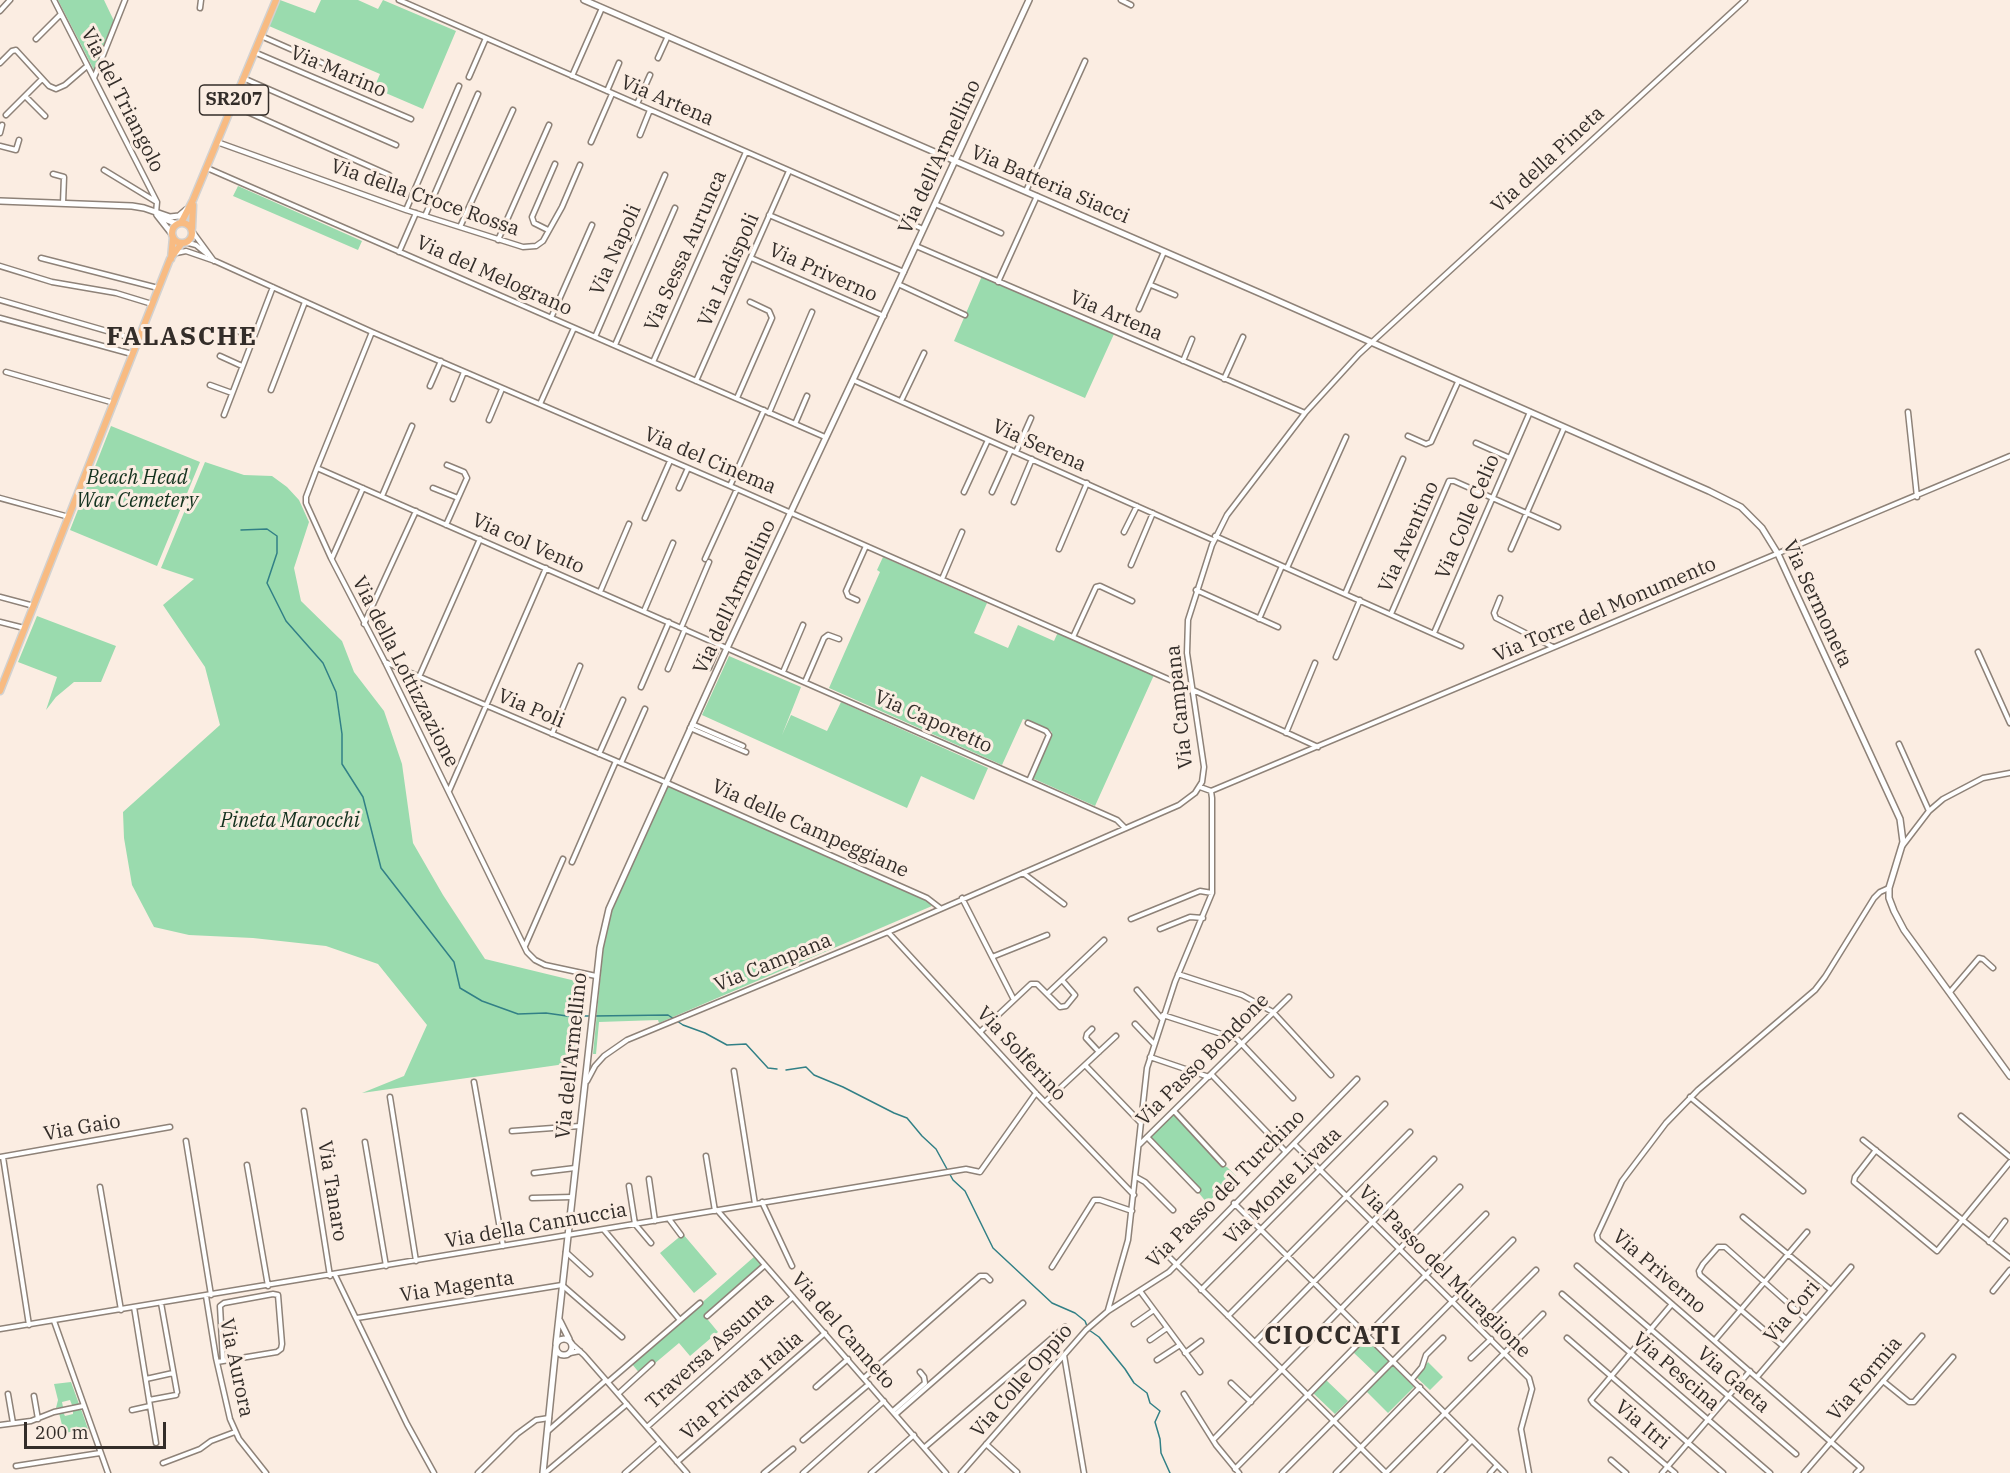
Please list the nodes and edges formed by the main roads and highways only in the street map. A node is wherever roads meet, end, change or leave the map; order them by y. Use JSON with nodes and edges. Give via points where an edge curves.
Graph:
{"nodes":[{"id":1,"x":276,"y":0,"type":"edge"},
{"id":2,"x":193,"y":200,"type":"junction"},
{"id":3,"x":179,"y":223,"type":"junction"},
{"id":4,"x":192,"y":230,"type":"junction"},
{"id":5,"x":173,"y":235,"type":"junction"},
{"id":6,"x":184,"y":243,"type":"junction"},
{"id":7,"x":170,"y":259,"type":"junction"},
{"id":8,"x":0,"y":691,"type":"edge"}],
"edges":[{"from":1,"to":2,"type":"main road","number":"SR207"},
{"from":2,"to":3,"type":"main road"},
{"from":2,"to":4,"type":"main road","number":"SR207"},
{"from":3,"to":4,"type":"main road"},
{"from":3,"to":5,"type":"main road","via":[[173,228]]},
{"from":4,"to":6,"type":"main road","via":[[192,237]]},
{"from":5,"to":6,"type":"main road"},
{"from":5,"to":7,"type":"main road"},
{"from":6,"to":7,"type":"main road"},
{"from":7,"to":8,"type":"main road"}]}
